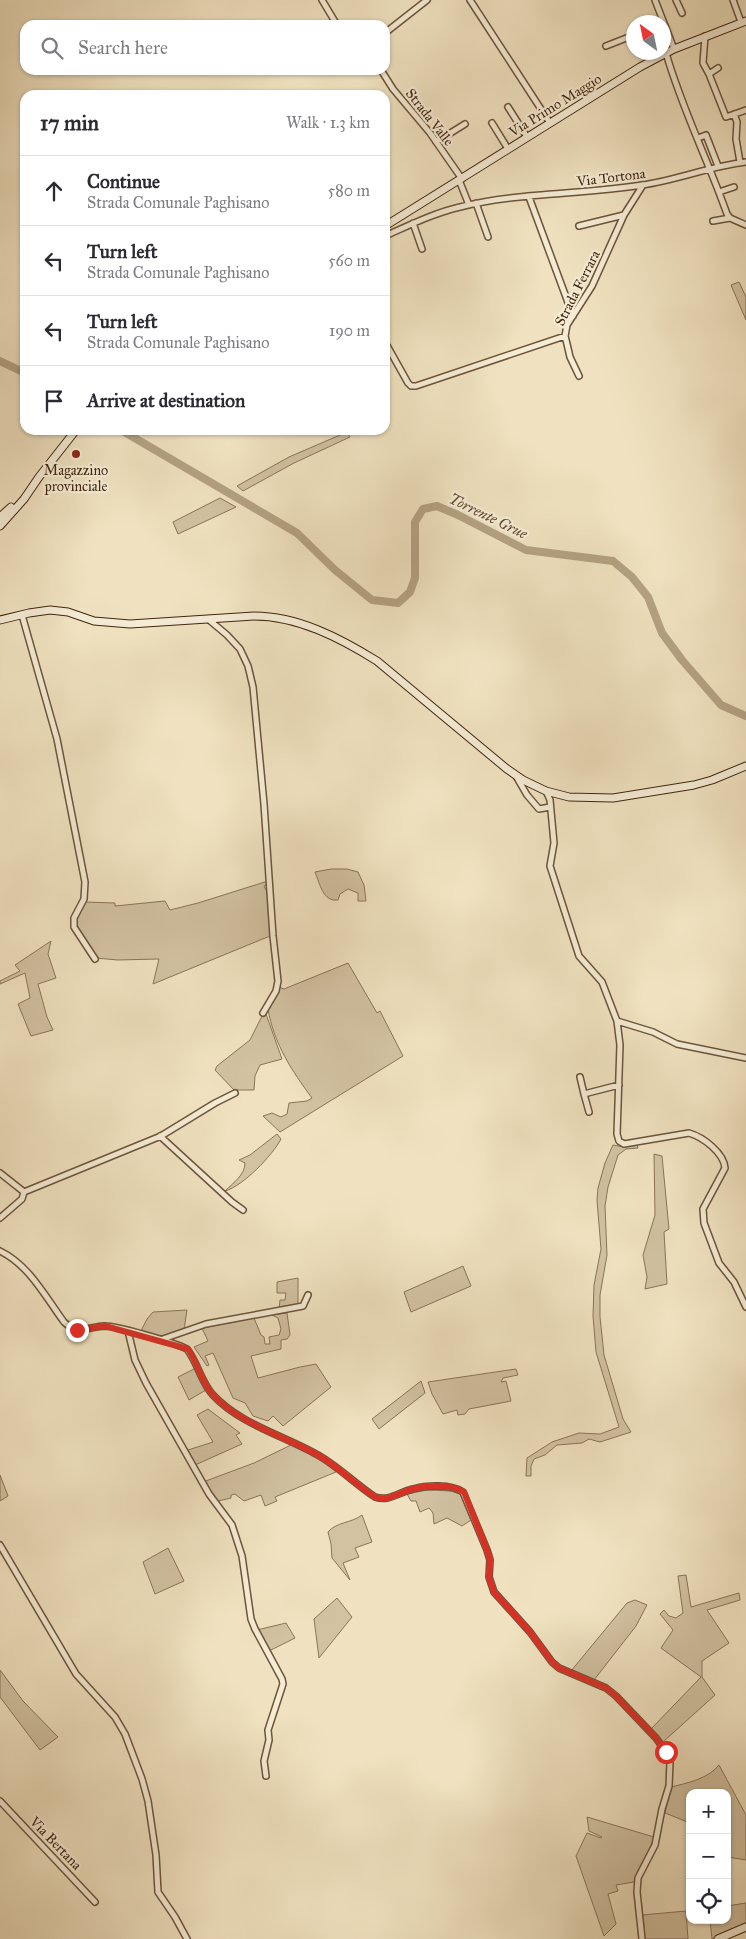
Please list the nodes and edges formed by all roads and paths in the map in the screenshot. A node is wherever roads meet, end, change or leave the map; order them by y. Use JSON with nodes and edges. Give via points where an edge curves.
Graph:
{"nodes":[{"id":1,"x":322,"y":0,"type":"edge"},
{"id":2,"x":427,"y":0,"type":"edge"},
{"id":3,"x":470,"y":0,"type":"edge"},
{"id":4,"x":656,"y":0,"type":"edge"},
{"id":5,"x":676,"y":0,"type":"edge"},
{"id":6,"x":732,"y":0,"type":"edge"},
{"id":7,"x":682,"y":13,"type":"dead end"},
{"id":8,"x":661,"y":15,"type":"edge"},
{"id":9,"x":334,"y":20,"type":"edge"},
{"id":10,"x":744,"y":22,"type":"edge"},
{"id":11,"x":390,"y":29,"type":"edge"},
{"id":12,"x":705,"y":36,"type":"junction"},
{"id":13,"x":626,"y":38,"type":"edge"},
{"id":14,"x":671,"y":41,"type":"edge"},
{"id":15,"x":606,"y":46,"type":"dead end"},
{"id":16,"x":674,"y":48,"type":"junction"},
{"id":17,"x":671,"y":50,"type":"edge"},
{"id":18,"x":654,"y":60,"type":"edge"},
{"id":19,"x":668,"y":60,"type":"edge"},
{"id":20,"x":718,"y":68,"type":"dead end"},
{"id":21,"x":709,"y":74,"type":"junction"},
{"id":22,"x":384,"y":75,"type":"edge"},
{"id":23,"x":508,"y":107,"type":"dead end"},
{"id":24,"x":746,"y":110,"type":"edge"},
{"id":25,"x":734,"y":114,"type":"junction"},
{"id":26,"x":550,"y":122,"type":"junction"},
{"id":27,"x":465,"y":124,"type":"dead end"},
{"id":28,"x":492,"y":124,"type":"dead end"},
{"id":29,"x":527,"y":136,"type":"junction"},
{"id":30,"x":698,"y":138,"type":"junction"},
{"id":31,"x":436,"y":142,"type":"junction"},
{"id":32,"x":508,"y":149,"type":"junction"},
{"id":33,"x":743,"y":162,"type":"edge"},
{"id":34,"x":718,"y":166,"type":"junction"},
{"id":35,"x":710,"y":169,"type":"junction"},
{"id":36,"x":460,"y":179,"type":"junction"},
{"id":37,"x":643,"y":185,"type":"junction"},
{"id":38,"x":734,"y":187,"type":"dead end"},
{"id":39,"x":719,"y":192,"type":"junction"},
{"id":40,"x":529,"y":197,"type":"junction"},
{"id":41,"x":476,"y":203,"type":"junction"},
{"id":42,"x":469,"y":205,"type":"junction"},
{"id":43,"x":624,"y":216,"type":"junction"},
{"id":44,"x":730,"y":218,"type":"junction"},
{"id":45,"x":395,"y":220,"type":"junction"},
{"id":46,"x":713,"y":221,"type":"dead end"},
{"id":47,"x":390,"y":223,"type":"edge"},
{"id":48,"x":413,"y":223,"type":"junction"},
{"id":49,"x":406,"y":225,"type":"junction"},
{"id":50,"x":746,"y":225,"type":"edge"},
{"id":51,"x":579,"y":226,"type":"dead end"},
{"id":52,"x":390,"y":233,"type":"edge"},
{"id":53,"x":488,"y":237,"type":"dead end"},
{"id":54,"x":422,"y":249,"type":"dead end"},
{"id":55,"x":573,"y":316,"type":"junction"},
{"id":56,"x":565,"y":336,"type":"junction"},
{"id":57,"x":390,"y":351,"type":"edge"},
{"id":58,"x":579,"y":376,"type":"dead end"},
{"id":59,"x":72,"y":435,"type":"edge"},
{"id":60,"x":39,"y":477,"type":"junction"},
{"id":61,"x":0,"y":517,"type":"edge"},
{"id":62,"x":0,"y":526,"type":"edge"},
{"id":63,"x":22,"y":615,"type":"junction"},
{"id":64,"x":0,"y":620,"type":"edge"},
{"id":65,"x":208,"y":620,"type":"junction"},
{"id":66,"x":746,"y":766,"type":"edge"},
{"id":67,"x":516,"y":776,"type":"junction"},
{"id":68,"x":546,"y":790,"type":"junction"},
{"id":69,"x":550,"y":807,"type":"junction"},
{"id":70,"x":95,"y":959,"type":"dead end"},
{"id":71,"x":263,"y":1013,"type":"dead end"},
{"id":72,"x":617,"y":1021,"type":"junction"},
{"id":73,"x":746,"y":1058,"type":"edge"},
{"id":74,"x":580,"y":1078,"type":"dead end"},
{"id":75,"x":620,"y":1085,"type":"junction"},
{"id":76,"x":235,"y":1093,"type":"dead end"},
{"id":77,"x":584,"y":1094,"type":"junction"},
{"id":78,"x":589,"y":1112,"type":"dead end"},
{"id":79,"x":160,"y":1136,"type":"junction"},
{"id":80,"x":0,"y":1173,"type":"edge"},
{"id":81,"x":24,"y":1192,"type":"junction"},
{"id":82,"x":243,"y":1210,"type":"dead end"},
{"id":83,"x":0,"y":1218,"type":"edge"},
{"id":84,"x":0,"y":1251,"type":"edge"},
{"id":85,"x":308,"y":1296,"type":"dead end"},
{"id":86,"x":746,"y":1307,"type":"edge"},
{"id":87,"x":128,"y":1331,"type":"junction"},
{"id":88,"x":160,"y":1340,"type":"junction"},
{"id":89,"x":0,"y":1545,"type":"edge"},
{"id":90,"x":266,"y":1776,"type":"dead end"},
{"id":91,"x":0,"y":1801,"type":"edge"},
{"id":92,"x":95,"y":1902,"type":"dead end"},
{"id":93,"x":746,"y":1927,"type":"edge"},
{"id":94,"x":187,"y":1939,"type":"edge"},
{"id":95,"x":642,"y":1939,"type":"edge"},
{"id":96,"x":718,"y":1939,"type":"edge"}],
"edges":[{"from":1,"to":9,"type":"street"},
{"from":2,"to":11,"type":"street"},
{"from":3,"to":26,"type":"street"},
{"from":4,"to":8,"type":"street"},
{"from":5,"to":7,"type":"street"},
{"from":6,"to":10,"type":"street"},
{"from":10,"to":12,"type":"main road","name":"Via Primo Maggio"},
{"from":12,"to":16,"type":"main road","name":"Via Primo Maggio"},
{"from":12,"to":21,"type":"street","via":[[703,63]]},
{"from":13,"to":15,"type":"street"},
{"from":14,"to":16,"type":"street"},
{"from":16,"to":17,"type":"main road","name":"Via Primo Maggio"},
{"from":18,"to":26,"type":"main road","name":"Via Primo Maggio"},
{"from":19,"to":30,"type":"street","via":[[690,124]]},
{"from":20,"to":21,"type":"street"},
{"from":21,"to":25,"type":"street","via":[[726,117]]},
{"from":22,"to":31,"type":"street","name":"Strada Valle"},
{"from":23,"to":29,"type":"street"},
{"from":24,"to":25,"type":"street"},
{"from":25,"to":33,"type":"street","via":[[736,139]]},
{"from":26,"to":29,"type":"main road","name":"Via Primo Maggio"},
{"from":27,"to":31,"type":"street"},
{"from":28,"to":32,"type":"street"},
{"from":29,"to":32,"type":"main road","name":"Via Primo Maggio"},
{"from":30,"to":34,"type":"street","via":[[706,135]]},
{"from":30,"to":35,"type":"street"},
{"from":31,"to":36,"type":"street","name":"Strada Valle"},
{"from":32,"to":36,"type":"main road","name":"Via Primo Maggio"},
{"from":33,"to":34,"type":"street","name":"Via Tortona"},
{"from":34,"to":35,"type":"street","name":"Via Tortona"},
{"from":35,"to":37,"type":"street","name":"Via Tortona"},
{"from":35,"to":39,"type":"street"},
{"from":36,"to":42,"type":"street","name":"Strada Valle"},
{"from":36,"to":45,"type":"main road","name":"Via Primo Maggio"},
{"from":37,"to":40,"type":"street","name":"Via Tortona"},
{"from":37,"to":43,"type":"street","name":"Strada Ferrara"},
{"from":38,"to":39,"type":"street"},
{"from":39,"to":44,"type":"street"},
{"from":40,"to":41,"type":"street","name":"Via Tortona"},
{"from":40,"to":55,"type":"street"},
{"from":41,"to":42,"type":"street","name":"Via Tortona"},
{"from":41,"to":53,"type":"street"},
{"from":42,"to":48,"type":"street","name":"Via Tortona"},
{"from":43,"to":51,"type":"street"},
{"from":43,"to":55,"type":"street","name":"Strada Ferrara","via":[[592,286]]},
{"from":44,"to":46,"type":"street"},
{"from":44,"to":50,"type":"street"},
{"from":45,"to":47,"type":"main road","name":"Via Primo Maggio"},
{"from":45,"to":49,"type":"street"},
{"from":48,"to":49,"type":"street","name":"Via Tortona"},
{"from":48,"to":54,"type":"street"},
{"from":49,"to":52,"type":"street","name":"Via Tortona"},
{"from":55,"to":56,"type":"street","name":"Strada Ferrara"},
{"from":56,"to":57,"type":"street","via":[[416,386],[408,383]]},
{"from":56,"to":58,"type":"street","name":"Strada Ferrara"},
{"from":59,"to":60,"type":"main road"},
{"from":60,"to":61,"type":"main road"},
{"from":60,"to":62,"type":"main road","via":[[24,500]]},
{"from":63,"to":64,"type":"main road"},
{"from":63,"to":65,"type":"main road","via":[[50,610],[94,621],[130,624]]},
{"from":63,"to":70,"type":"street","via":[[57,739],[84,882],[84,899],[74,918],[74,927]]},
{"from":65,"to":67,"type":"main road","via":[[271,616],[317,629],[358,649],[389,669]]},
{"from":65,"to":71,"type":"street","via":[[240,649],[253,687],[278,981]]},
{"from":66,"to":68,"type":"main road","via":[[694,785],[613,798],[569,797]]},
{"from":67,"to":68,"type":"main road"},
{"from":67,"to":69,"type":"street","via":[[540,809]]},
{"from":68,"to":69,"type":"street"},
{"from":69,"to":72,"type":"street","via":[[554,843],[550,866],[579,956],[602,982]]},
{"from":72,"to":73,"type":"street","via":[[654,1032],[677,1044]]},
{"from":72,"to":75,"type":"street"},
{"from":74,"to":77,"type":"street"},
{"from":75,"to":77,"type":"street"},
{"from":75,"to":86,"type":"street","via":[[617,1134],[620,1142],[690,1133],[699,1136],[720,1156],[724,1168],[703,1209],[704,1223],[720,1263]]},
{"from":76,"to":79,"type":"street"},
{"from":77,"to":78,"type":"street"},
{"from":79,"to":81,"type":"street"},
{"from":79,"to":82,"type":"street"},
{"from":80,"to":81,"type":"street"},
{"from":81,"to":83,"type":"street","via":[[22,1199]]},
{"from":84,"to":87,"type":"street","via":[[29,1273],[70,1328],[83,1330],[105,1326]]},
{"from":85,"to":88,"type":"street","via":[[303,1306],[206,1324]]},
{"from":87,"to":88,"type":"street"},
{"from":87,"to":90,"type":"street","via":[[135,1360],[146,1383],[209,1494],[232,1525],[242,1556],[251,1619],[282,1679],[268,1730],[269,1743],[264,1761]]},
{"from":88,"to":95,"type":"street","via":[[188,1349],[208,1390],[226,1407],[318,1455],[375,1497],[386,1499],[424,1487],[453,1487],[464,1492],[487,1550],[494,1592],[552,1662],[611,1692],[656,1738],[670,1762],[669,1786],[655,1845],[638,1878],[636,1892]]},
{"from":89,"to":94,"type":"street","via":[[76,1674],[115,1717],[125,1734],[148,1801],[158,1892]]},
{"from":91,"to":92,"type":"street","name":"Via Bertana"},
{"from":93,"to":96,"type":"main road"}]}
